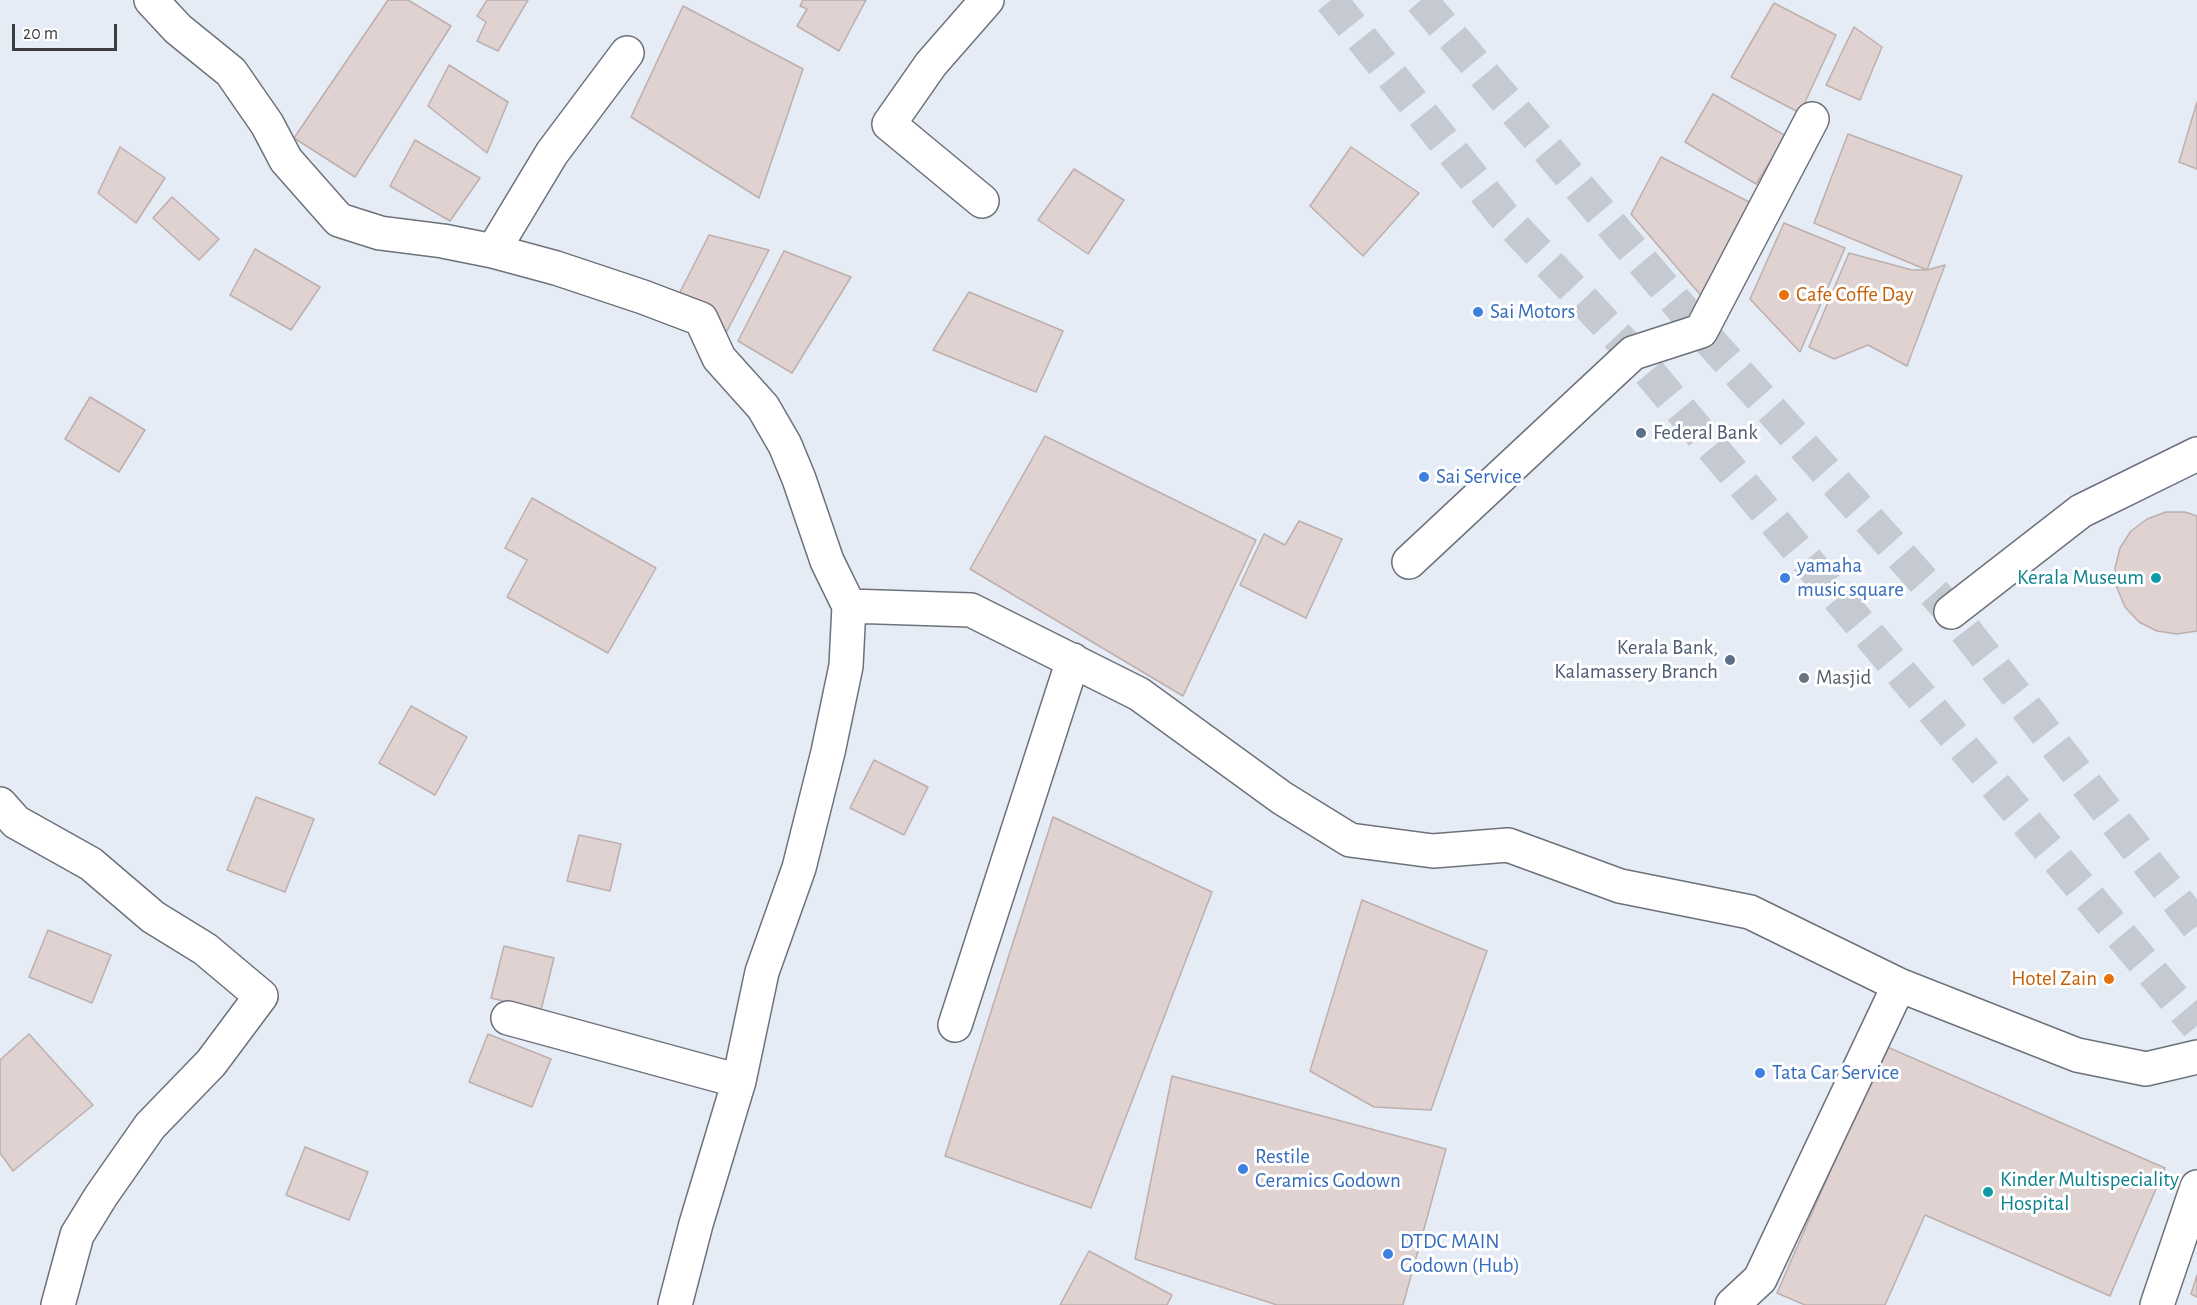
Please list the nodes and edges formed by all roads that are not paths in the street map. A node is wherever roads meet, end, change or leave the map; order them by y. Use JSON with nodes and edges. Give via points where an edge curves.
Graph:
{"nodes":[{"id":1,"x":150,"y":0,"type":"edge"},
{"id":2,"x":987,"y":0,"type":"edge"},
{"id":3,"x":627,"y":53,"type":"dead end"},
{"id":4,"x":1812,"y":119,"type":"dead end"},
{"id":5,"x":982,"y":201,"type":"dead end"},
{"id":6,"x":493,"y":251,"type":"junction"},
{"id":7,"x":2197,"y":454,"type":"edge"},
{"id":8,"x":1409,"y":562,"type":"dead end"},
{"id":9,"x":849,"y":606,"type":"junction"},
{"id":10,"x":1951,"y":612,"type":"dead end"},
{"id":11,"x":1073,"y":660,"type":"junction"},
{"id":12,"x":0,"y":804,"type":"edge"},
{"id":13,"x":1899,"y":985,"type":"junction"},
{"id":14,"x":508,"y":1018,"type":"dead end"},
{"id":15,"x":955,"y":1025,"type":"dead end"},
{"id":16,"x":2197,"y":1057,"type":"edge"},
{"id":17,"x":739,"y":1081,"type":"junction"},
{"id":18,"x":2197,"y":1187,"type":"edge"},
{"id":19,"x":58,"y":1305,"type":"edge"},
{"id":20,"x":675,"y":1305,"type":"edge"},
{"id":21,"x":1732,"y":1305,"type":"edge"},
{"id":22,"x":2157,"y":1305,"type":"edge"}],
"edges":[{"from":1,"to":6,"type":"street","via":[[178,29],[231,72],[286,160],[339,220],[380,233]]},
{"from":2,"to":5,"type":"street","via":[[931,64],[889,124]]},
{"from":3,"to":6,"type":"street","via":[[552,153]]},
{"from":4,"to":8,"type":"street","via":[[1701,331],[1633,353]]},
{"from":6,"to":9,"type":"street","via":[[556,268],[701,319],[719,358],[763,407],[785,445],[826,561]]},
{"from":7,"to":10,"type":"street","via":[[2081,512]]},
{"from":9,"to":11,"type":"street","via":[[971,610]]},
{"from":9,"to":17,"type":"street","via":[[846,666],[828,752],[799,868],[762,972]]},
{"from":11,"to":13,"type":"street","via":[[1139,694],[1282,798],[1350,840],[1433,851],[1508,845],[1620,886],[1750,912]]},
{"from":11,"to":15,"type":"street"},
{"from":12,"to":19,"type":"street","via":[[16,822],[91,864],[153,916],[205,950],[261,996],[211,1063],[150,1126],[101,1196],[77,1235]]},
{"from":13,"to":16,"type":"street","via":[[2077,1056],[2146,1069]]},
{"from":13,"to":21,"type":"street","via":[[1760,1279]]},
{"from":14,"to":17,"type":"street"},
{"from":17,"to":20,"type":"street"},
{"from":18,"to":22,"type":"street"}]}
